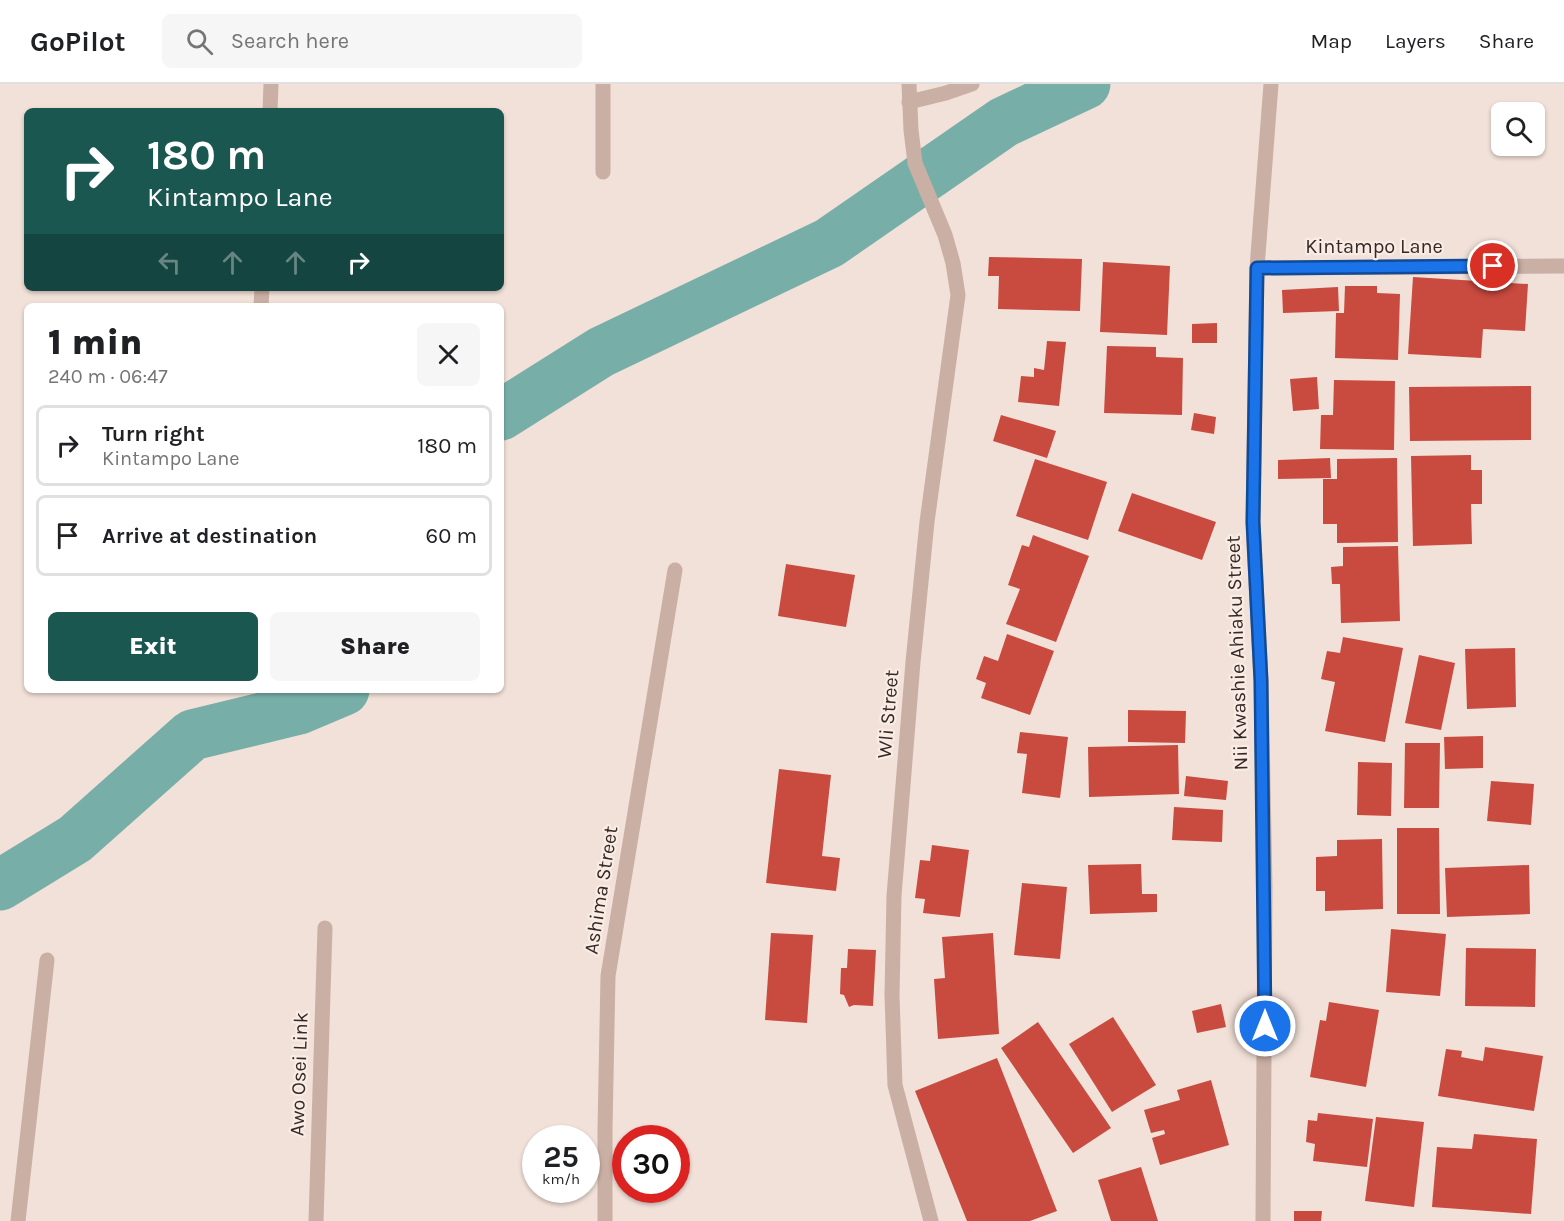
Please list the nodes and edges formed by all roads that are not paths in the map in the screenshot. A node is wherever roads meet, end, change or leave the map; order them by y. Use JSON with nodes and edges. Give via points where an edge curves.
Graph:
{"nodes":[{"id":1,"x":271,"y":84,"type":"edge"},
{"id":2,"x":603,"y":84,"type":"edge"},
{"id":3,"x":909,"y":84,"type":"edge"},
{"id":4,"x":972,"y":84,"type":"edge"},
{"id":5,"x":1271,"y":84,"type":"edge"},
{"id":6,"x":909,"y":102,"type":"junction"},
{"id":7,"x":270,"y":108,"type":"edge"},
{"id":8,"x":603,"y":172,"type":"dead end"},
{"id":9,"x":1564,"y":266,"type":"edge"},
{"id":10,"x":1257,"y":268,"type":"junction"},
{"id":11,"x":675,"y":570,"type":"dead end"},
{"id":12,"x":325,"y":928,"type":"dead end"},
{"id":13,"x":47,"y":960,"type":"dead end"},
{"id":14,"x":18,"y":1221,"type":"edge"},
{"id":15,"x":316,"y":1221,"type":"edge"},
{"id":16,"x":605,"y":1221,"type":"edge"},
{"id":17,"x":932,"y":1221,"type":"edge"},
{"id":18,"x":1263,"y":1221,"type":"edge"}],
"edges":[{"from":1,"to":7,"type":"street"},
{"from":2,"to":8,"type":"street"},
{"from":3,"to":6,"type":"street","name":"Wli Street"},
{"from":4,"to":6,"type":"street"},
{"from":5,"to":10,"type":"street","name":"Nii Kwashie Ahiaku Street"},
{"from":6,"to":17,"type":"street","name":"Wli Street","via":[[915,163],[953,263],[958,295],[927,522],[894,896],[895,1085]]},
{"from":9,"to":10,"type":"street","name":"Kintampo Lane"},
{"from":10,"to":18,"type":"street","name":"Nii Kwashie Ahiaku Street","via":[[1253,522],[1264,853]]},
{"from":11,"to":16,"type":"street","name":"Ashima Street","via":[[608,976]]},
{"from":12,"to":15,"type":"street","name":"Awo Osei Link"},
{"from":13,"to":14,"type":"street"}]}
